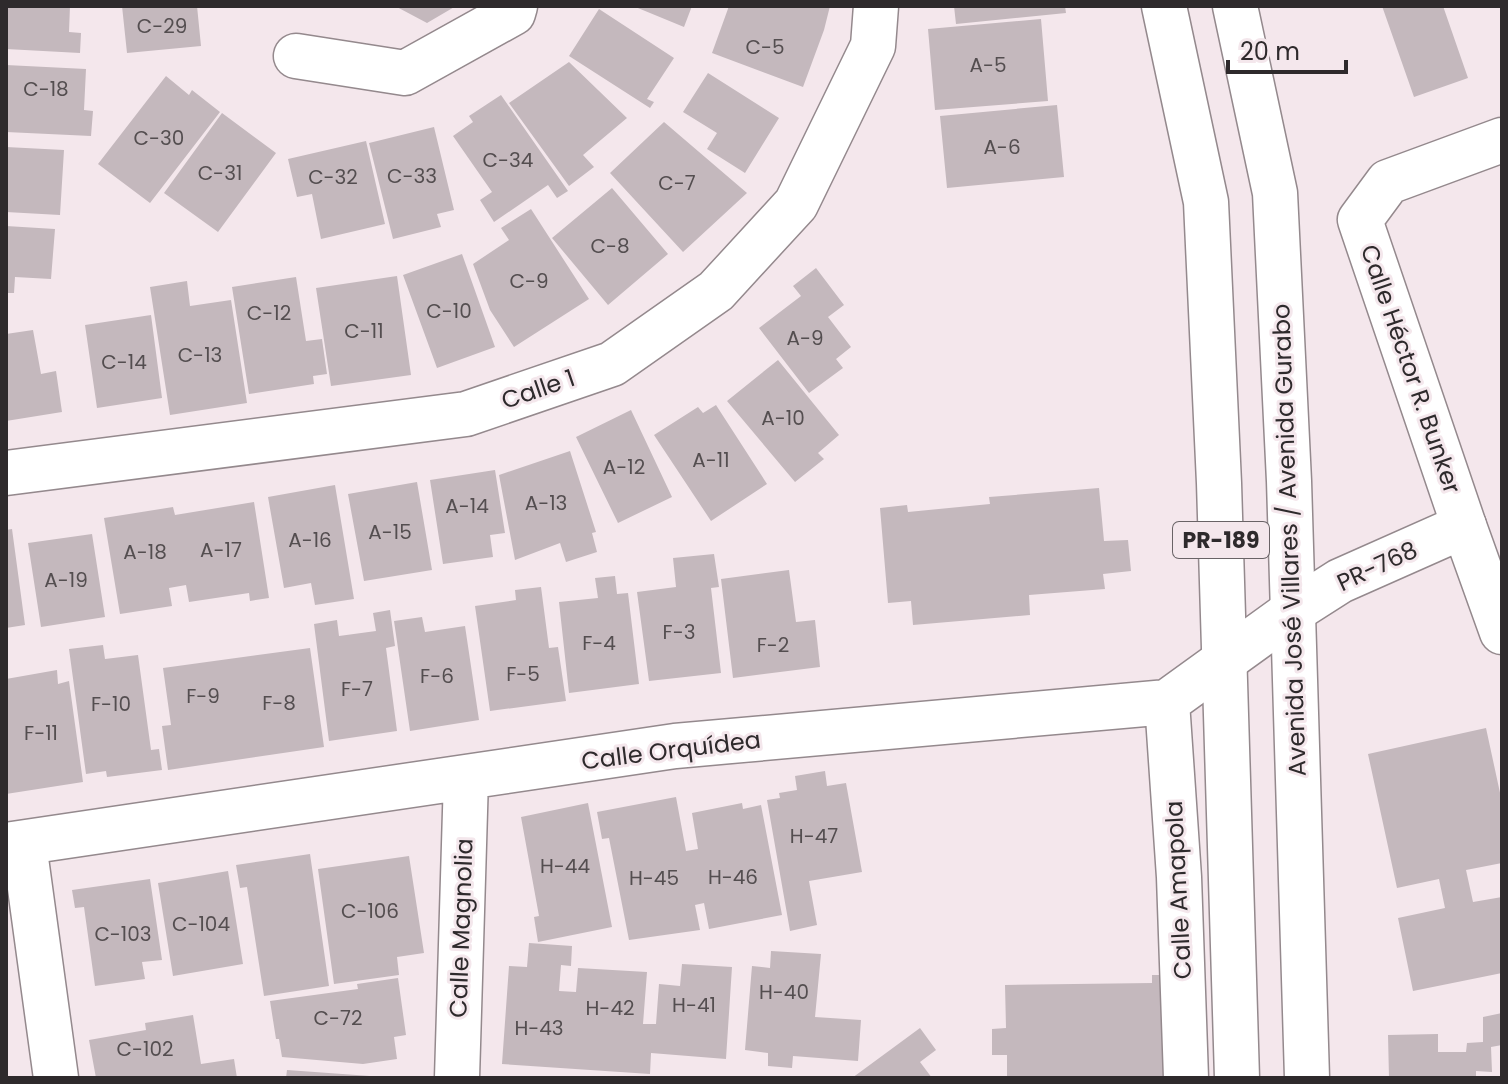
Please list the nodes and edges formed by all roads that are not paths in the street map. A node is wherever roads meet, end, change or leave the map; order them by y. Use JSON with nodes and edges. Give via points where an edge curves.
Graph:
{"nodes":[{"id":1,"x":876,"y":6,"type":"edge"},
{"id":2,"x":1164,"y":6,"type":"edge"},
{"id":3,"x":1235,"y":6,"type":"edge"},
{"id":4,"x":514,"y":10,"type":"edge"},
{"id":5,"x":296,"y":56,"type":"dead end"},
{"id":6,"x":1502,"y":140,"type":"edge"},
{"id":7,"x":6,"y":473,"type":"edge"},
{"id":8,"x":1464,"y":526,"type":"junction"},
{"id":9,"x":1293,"y":611,"type":"junction"},
{"id":10,"x":1502,"y":632,"type":"edge"},
{"id":11,"x":1224,"y":661,"type":"junction"},
{"id":12,"x":1167,"y":702,"type":"junction"},
{"id":13,"x":466,"y":778,"type":"junction"},
{"id":14,"x":15,"y":844,"type":"edge"},
{"id":15,"x":56,"y":1078,"type":"edge"},
{"id":16,"x":457,"y":1078,"type":"edge"},
{"id":17,"x":1186,"y":1078,"type":"edge"},
{"id":18,"x":1237,"y":1078,"type":"edge"},
{"id":19,"x":1307,"y":1078,"type":"edge"}],
"edges":[{"from":1,"to":7,"type":"street","name":"Calle 1","via":[[873,46],[796,204],[716,291],[612,364],[466,414]]},
{"from":2,"to":11,"type":"street","number":"PR-189","via":[[1206,202]]},
{"from":3,"to":9,"type":"street","name":"Avenida José Villares / Avenida Gurabo","number":"PR-189","via":[[1275,193]]},
{"from":4,"to":5,"type":"street","via":[[405,73]]},
{"from":6,"to":8,"type":"street","name":"Calle Héctor R. Bunker","via":[[1388,182],[1360,220]]},
{"from":8,"to":9,"type":"street","name":"PR-768","number":"PR-768","via":[[1340,581]]},
{"from":8,"to":10,"type":"street","name":"Calle Héctor R. Bunker"},
{"from":9,"to":11,"type":"street"},
{"from":9,"to":19,"type":"street","name":"Avenida José Villares / Avenida Gurabo","number":"PR-189"},
{"from":11,"to":12,"type":"street"},
{"from":11,"to":18,"type":"street","number":"PR-189"},
{"from":12,"to":13,"type":"street","name":"Calle Orquídea","via":[[675,746]]},
{"from":12,"to":17,"type":"street","name":"Calle Amapola"},
{"from":13,"to":14,"type":"street","name":"Calle Orquídea"},
{"from":13,"to":16,"type":"street","name":"Calle Magnolia"},
{"from":14,"to":15,"type":"street"}]}
